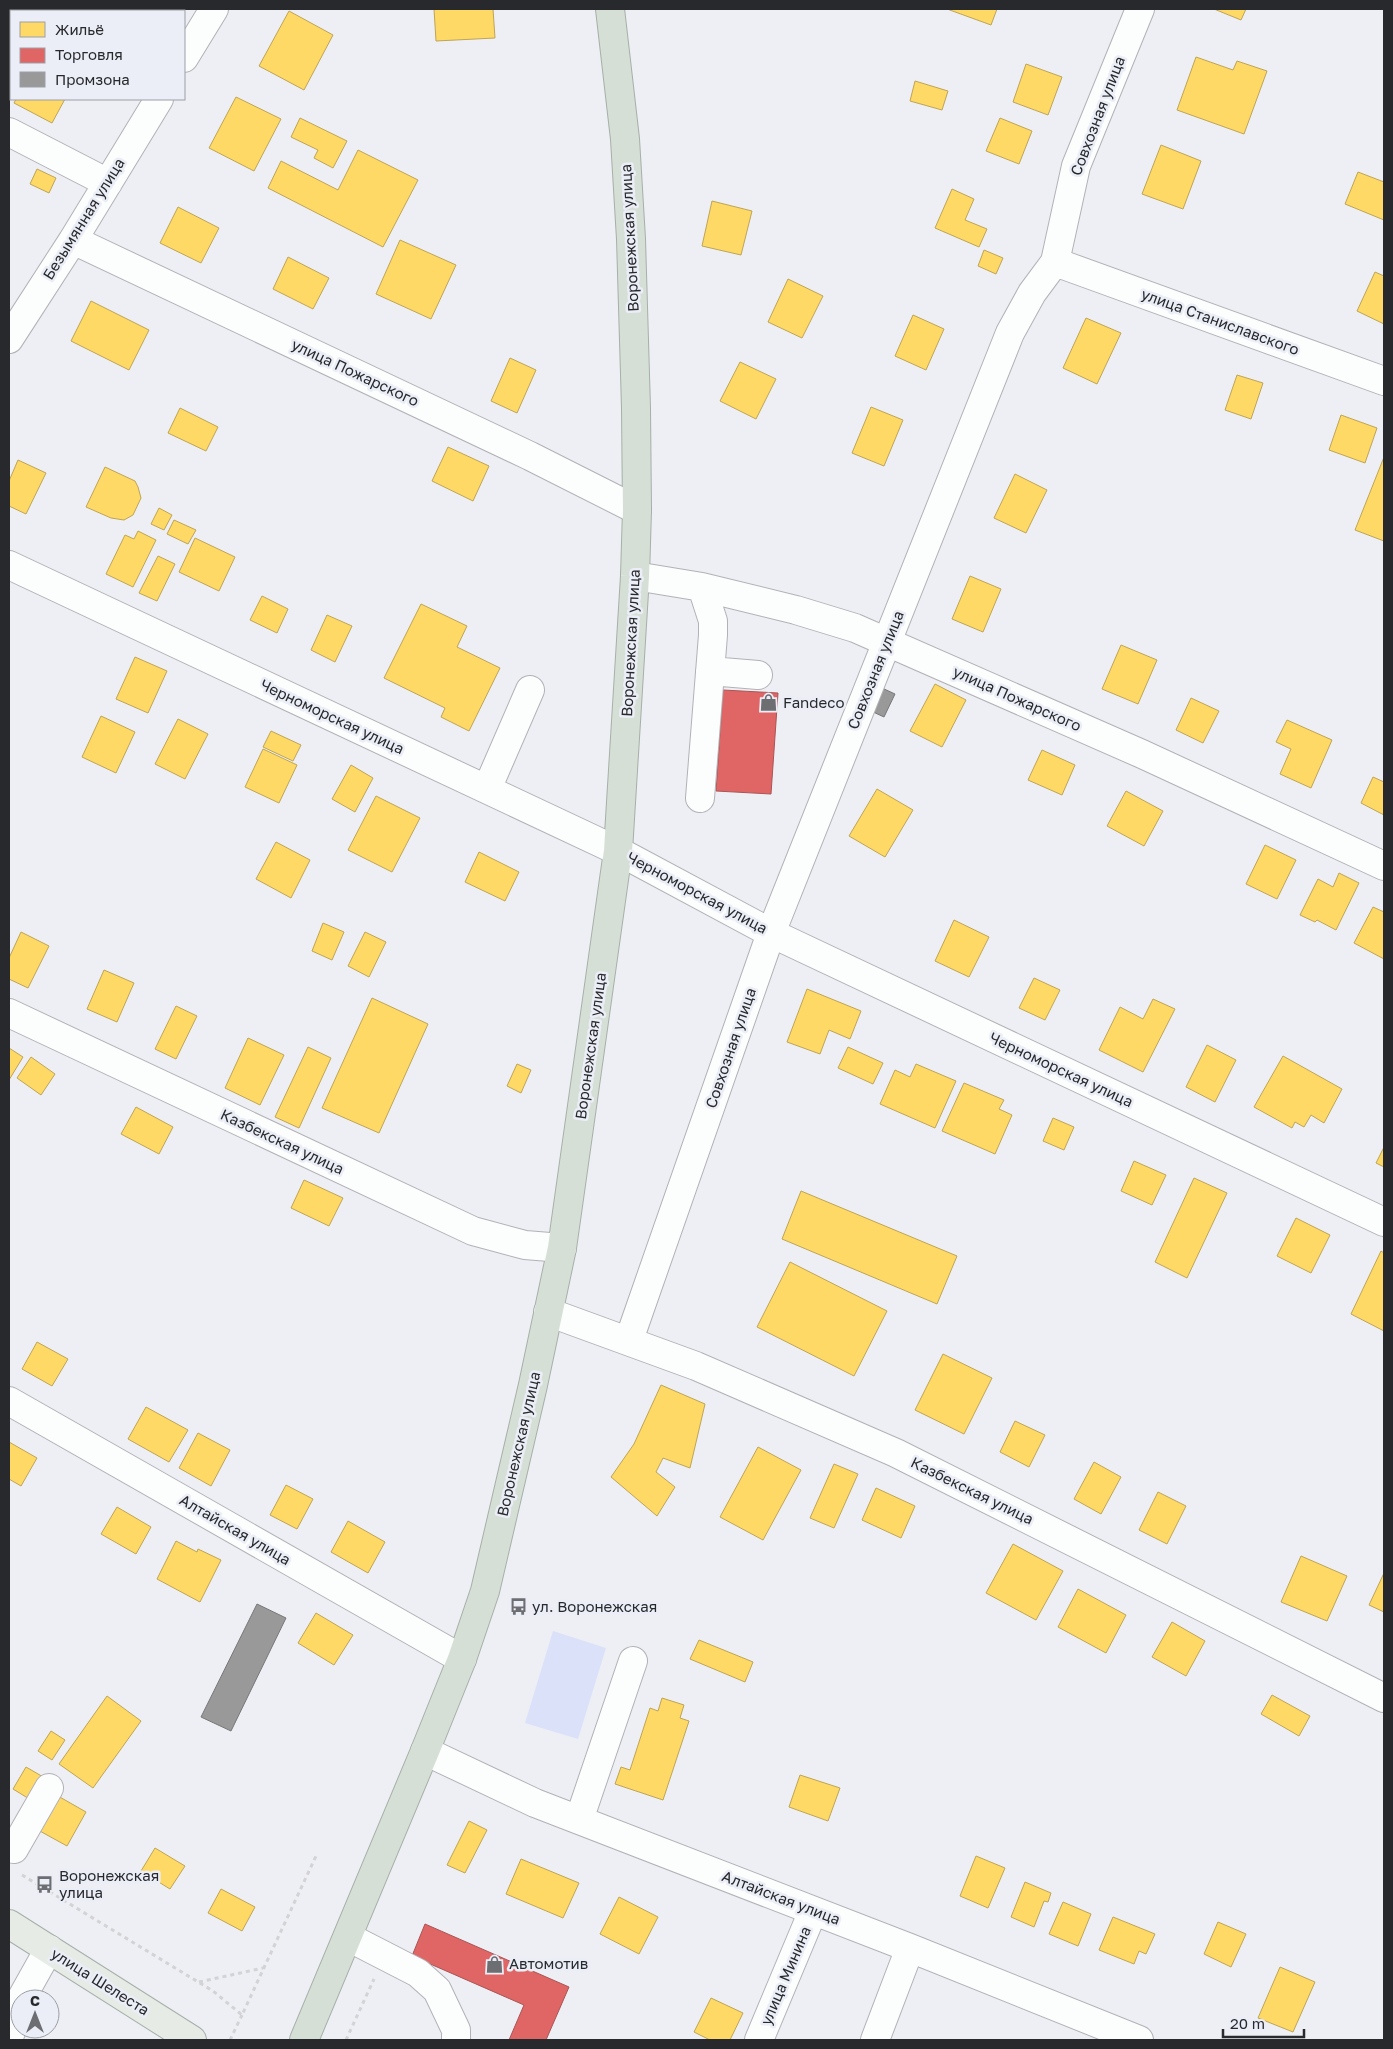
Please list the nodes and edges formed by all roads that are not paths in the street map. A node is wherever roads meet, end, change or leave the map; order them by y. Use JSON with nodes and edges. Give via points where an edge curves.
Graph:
{"nodes":[{"id":1,"x":214,"y":9,"type":"edge"},
{"id":2,"x":610,"y":9,"type":"edge"},
{"id":3,"x":1140,"y":9,"type":"edge"},
{"id":4,"x":185,"y":56,"type":"edge"},
{"id":5,"x":158,"y":100,"type":"edge"},
{"id":6,"x":9,"y":132,"type":"edge"},
{"id":7,"x":108,"y":183,"type":"junction"},
{"id":8,"x":73,"y":240,"type":"junction"},
{"id":9,"x":1055,"y":262,"type":"junction"},
{"id":10,"x":9,"y":339,"type":"edge"},
{"id":11,"x":1384,"y":381,"type":"edge"},
{"id":12,"x":637,"y":510,"type":"junction"},
{"id":13,"x":9,"y":565,"type":"edge"},
{"id":14,"x":635,"y":576,"type":"junction"},
{"id":15,"x":702,"y":588,"type":"junction"},
{"id":16,"x":887,"y":642,"type":"junction"},
{"id":17,"x":710,"y":671,"type":"junction"},
{"id":18,"x":758,"y":675,"type":"dead end"},
{"id":19,"x":530,"y":690,"type":"dead end"},
{"id":20,"x":487,"y":789,"type":"junction"},
{"id":21,"x":700,"y":798,"type":"dead end"},
{"id":22,"x":618,"y":851,"type":"junction"},
{"id":23,"x":1384,"y":866,"type":"edge"},
{"id":24,"x":771,"y":933,"type":"junction"},
{"id":25,"x":9,"y":1013,"type":"edge"},
{"id":26,"x":1384,"y":1222,"type":"edge"},
{"id":27,"x":562,"y":1248,"type":"junction"},
{"id":28,"x":548,"y":1312,"type":"junction"},
{"id":29,"x":629,"y":1340,"type":"junction"},
{"id":30,"x":9,"y":1401,"type":"edge"},
{"id":31,"x":462,"y":1659,"type":"junction"},
{"id":32,"x":633,"y":1661,"type":"dead end"},
{"id":33,"x":1384,"y":1698,"type":"edge"},
{"id":34,"x":425,"y":1751,"type":"junction"},
{"id":35,"x":50,"y":1788,"type":"dead end"},
{"id":36,"x":579,"y":1820,"type":"junction"},
{"id":37,"x":19,"y":1856,"type":"edge"},
{"id":38,"x":813,"y":1911,"type":"junction"},
{"id":39,"x":9,"y":1924,"type":"edge"},
{"id":40,"x":348,"y":1937,"type":"junction"},
{"id":41,"x":910,"y":1948,"type":"junction"},
{"id":42,"x":48,"y":1949,"type":"junction"},
{"id":43,"x":24,"y":1989,"type":"edge"},
{"id":44,"x":192,"y":2040,"type":"edge"},
{"id":45,"x":304,"y":2040,"type":"edge"},
{"id":46,"x":456,"y":2040,"type":"edge"},
{"id":47,"x":759,"y":2040,"type":"edge"},
{"id":48,"x":876,"y":2040,"type":"edge"},
{"id":49,"x":1139,"y":2040,"type":"edge"}],
"edges":[{"from":1,"to":4,"type":"street"},
{"from":2,"to":12,"type":"highway","name":"Воронежская улица","via":[[625,139],[631,239]]},
{"from":3,"to":9,"type":"street","name":"Совхозная улица","via":[[1076,166]]},
{"from":5,"to":7,"type":"street","name":"Безымянная улица"},
{"from":6,"to":7,"type":"street"},
{"from":7,"to":8,"type":"street","name":"Безымянная улица"},
{"from":8,"to":10,"type":"street","name":"Безымянная улица"},
{"from":8,"to":12,"type":"street","name":"улица Пожарского","via":[[530,456]]},
{"from":9,"to":11,"type":"street","name":"улица Станиславского"},
{"from":9,"to":16,"type":"street","name":"Совхозная улица","via":[[1032,293],[1010,334]]},
{"from":12,"to":14,"type":"highway","name":"Воронежская улица"},
{"from":13,"to":20,"type":"street","name":"Черноморская улица"},
{"from":14,"to":15,"type":"street","name":"улица Пожарского"},
{"from":14,"to":22,"type":"highway","name":"Воронежская улица"},
{"from":15,"to":16,"type":"street","name":"улица Пожарского","via":[[804,613],[855,628]]},
{"from":15,"to":17,"type":"street","via":[[713,620]]},
{"from":16,"to":23,"type":"street","name":"улица Пожарского","via":[[1142,754]]},
{"from":16,"to":24,"type":"street","name":"Совхозная улица"},
{"from":17,"to":18,"type":"street"},
{"from":17,"to":21,"type":"street"},
{"from":19,"to":20,"type":"street"},
{"from":20,"to":22,"type":"street","name":"Черноморская улица"},
{"from":22,"to":24,"type":"street","name":"Черноморская улица"},
{"from":22,"to":27,"type":"highway","name":"Воронежская улица"},
{"from":24,"to":26,"type":"street","name":"Черноморская улица"},
{"from":24,"to":29,"type":"street","name":"Совхозная улица"},
{"from":25,"to":27,"type":"street","name":"Казбекская улица","via":[[473,1231],[525,1245]]},
{"from":27,"to":28,"type":"highway","name":"Воронежская улица"},
{"from":28,"to":29,"type":"street","name":"Казбекская улица"},
{"from":28,"to":31,"type":"highway","name":"Воронежская улица","via":[[485,1591]]},
{"from":29,"to":33,"type":"street","name":"Казбекская улица","via":[[896,1453]]},
{"from":30,"to":31,"type":"street","name":"Алтайская улица"},
{"from":31,"to":34,"type":"highway","name":"Воронежская улица"},
{"from":32,"to":36,"type":"street"},
{"from":34,"to":36,"type":"street","name":"Алтайская улица"},
{"from":34,"to":40,"type":"highway","name":"Воронежская улица"},
{"from":35,"to":37,"type":"street"},
{"from":36,"to":38,"type":"street","name":"Алтайская улица"},
{"from":38,"to":41,"type":"street","name":"Алтайская улица"},
{"from":38,"to":47,"type":"street","name":"улица Минина"},
{"from":39,"to":42,"type":"main road","name":"улица Шелеста"},
{"from":40,"to":45,"type":"highway","name":"Воронежская улица"},
{"from":40,"to":46,"type":"street","via":[[418,1973],[437,1990],[456,2030]]},
{"from":41,"to":48,"type":"street"},
{"from":41,"to":49,"type":"street","name":"Алтайская улица"},
{"from":42,"to":43,"type":"street"},
{"from":42,"to":44,"type":"main road","name":"улица Шелеста"}]}
